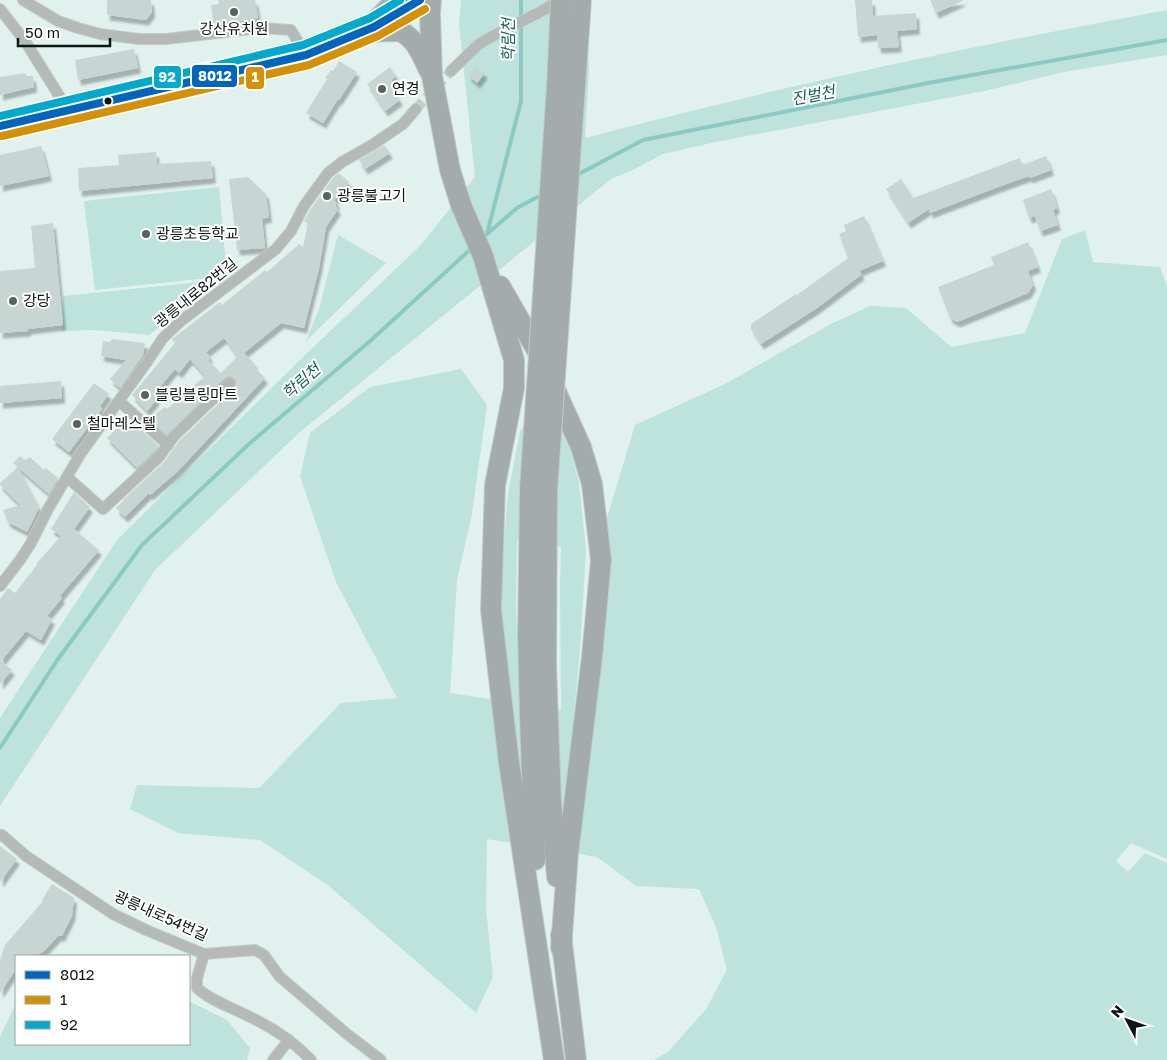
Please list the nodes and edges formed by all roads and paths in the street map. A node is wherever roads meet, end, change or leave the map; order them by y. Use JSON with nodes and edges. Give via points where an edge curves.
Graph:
{"nodes":[{"id":1,"x":23,"y":0,"type":"edge"},
{"id":2,"x":393,"y":0,"type":"edge"},
{"id":3,"x":420,"y":0,"type":"edge"},
{"id":4,"x":431,"y":0,"type":"edge"},
{"id":5,"x":580,"y":0,"type":"edge"},
{"id":6,"x":555,"y":3,"type":"edge"},
{"id":7,"x":0,"y":9,"type":"edge"},
{"id":8,"x":363,"y":32,"type":"junction"},
{"id":9,"x":306,"y":55,"type":"junction"},
{"id":10,"x":441,"y":73,"type":"junction"},
{"id":11,"x":416,"y":109,"type":"tunnel mouth"},
{"id":12,"x":68,"y":110,"type":"junction"},
{"id":13,"x":0,"y":126,"type":"edge"},
{"id":14,"x":483,"y":256,"type":"junction"},
{"id":15,"x":230,"y":383,"type":"dead end"},
{"id":16,"x":119,"y":401,"type":"junction"},
{"id":17,"x":168,"y":444,"type":"junction"},
{"id":18,"x":66,"y":477,"type":"junction"},
{"id":19,"x":538,"y":490,"type":"junction"},
{"id":20,"x":0,"y":586,"type":"edge"},
{"id":21,"x":0,"y":835,"type":"edge"},
{"id":22,"x":561,"y":948,"type":"junction"},
{"id":23,"x":204,"y":954,"type":"junction"},
{"id":24,"x":538,"y":954,"type":"junction"},
{"id":25,"x":289,"y":1040,"type":"junction"},
{"id":26,"x":273,"y":1060,"type":"edge"},
{"id":27,"x":311,"y":1060,"type":"edge"},
{"id":28,"x":381,"y":1060,"type":"edge"},
{"id":29,"x":554,"y":1060,"type":"edge"},
{"id":30,"x":576,"y":1060,"type":"edge"}],
"edges":[{"from":1,"to":9,"type":"street","via":[[58,21],[78,28],[139,39],[260,28],[291,30]]},
{"from":2,"to":8,"type":"street"},
{"from":3,"to":8,"type":"street"},
{"from":4,"to":10,"type":"highway","via":[[430,13]]},
{"from":5,"to":19,"type":"highway","bridge":true},
{"from":6,"to":10,"type":"street","via":[[491,37]]},
{"from":6,"to":19,"type":"highway","bridge":true,"via":[[557,86]]},
{"from":7,"to":12,"type":"street","via":[[25,40]]},
{"from":8,"to":9,"type":"street"},
{"from":8,"to":10,"type":"highway","via":[[400,31],[417,44]]},
{"from":9,"to":12,"type":"street"},
{"from":10,"to":14,"type":"highway","via":[[450,170]]},
{"from":11,"to":16,"type":"street","name":"광릉내로82번길","via":[[403,124],[328,173],[276,249],[163,338]]},
{"from":12,"to":13,"type":"street"},
{"from":14,"to":22,"type":"highway","via":[[538,352],[581,447],[592,484],[601,560],[568,854]]},
{"from":14,"to":24,"type":"highway","via":[[514,360],[514,388],[494,485],[491,610],[509,763]]},
{"from":15,"to":17,"type":"street"},
{"from":16,"to":17,"type":"street"},
{"from":16,"to":18,"type":"street","name":"광릉내로82번길"},
{"from":17,"to":18,"type":"street","via":[[159,457],[103,509]]},
{"from":18,"to":20,"type":"street","name":"광릉내로82번길","via":[[31,543]]},
{"from":19,"to":22,"type":"highway","via":[[550,802]]},
{"from":19,"to":24,"type":"highway","via":[[528,637]]},
{"from":21,"to":23,"type":"street","name":"광릉내로54번길","via":[[113,914]]},
{"from":22,"to":30,"type":"highway"},
{"from":23,"to":25,"type":"street","via":[[197,988]]},
{"from":23,"to":28,"type":"street","name":"광릉내로54번길","via":[[255,950],[264,955],[280,977]]},
{"from":24,"to":29,"type":"highway"},
{"from":25,"to":26,"type":"street"},
{"from":25,"to":27,"type":"street"}]}
